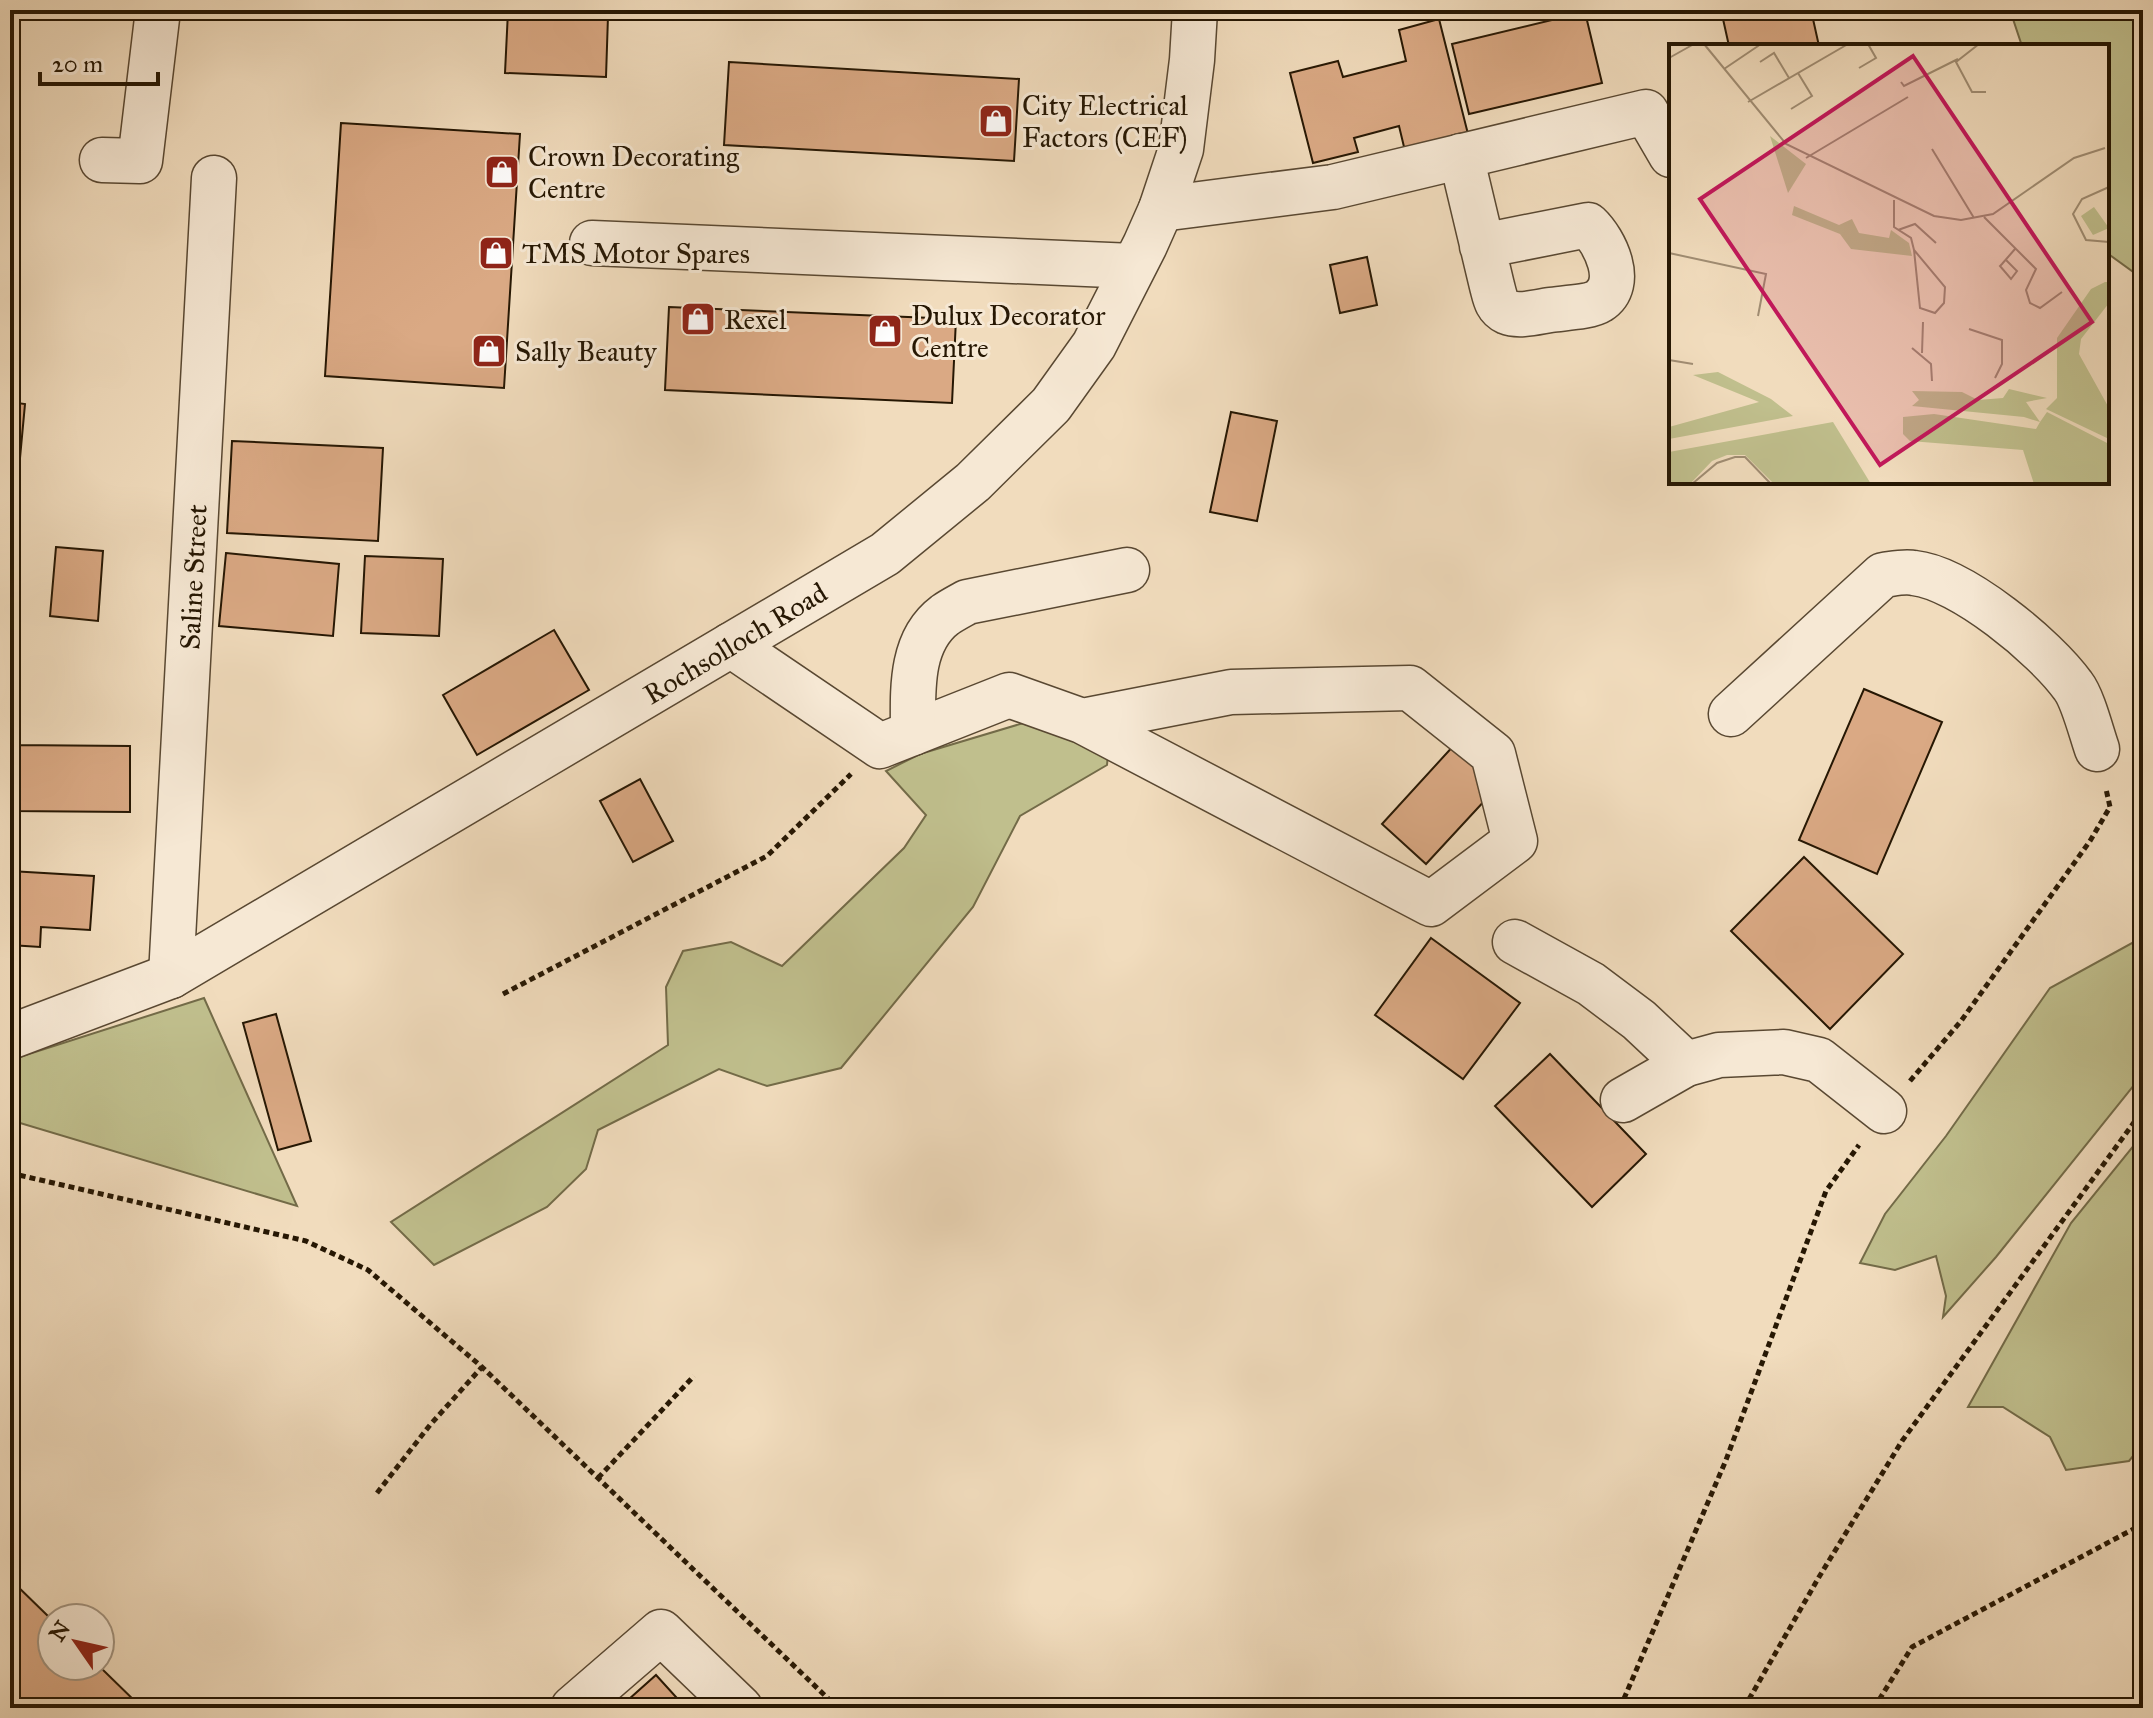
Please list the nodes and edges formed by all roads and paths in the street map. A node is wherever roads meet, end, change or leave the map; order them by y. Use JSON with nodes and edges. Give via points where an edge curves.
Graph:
{"nodes":[{"id":1,"x":158,"y":10,"type":"edge"},
{"id":2,"x":1195,"y":10,"type":"edge"},
{"id":3,"x":1669,"y":152,"type":"edge"},
{"id":4,"x":1461,"y":156,"type":"junction"},
{"id":5,"x":102,"y":160,"type":"dead end"},
{"id":6,"x":214,"y":178,"type":"dead end"},
{"id":7,"x":1161,"y":209,"type":"junction"},
{"id":8,"x":592,"y":243,"type":"dead end"},
{"id":9,"x":1482,"y":246,"type":"dead end"},
{"id":10,"x":1133,"y":266,"type":"junction"},
{"id":11,"x":1127,"y":570,"type":"dead end"},
{"id":12,"x":731,"y":645,"type":"junction"},
{"id":13,"x":1731,"y":714,"type":"dead end"},
{"id":14,"x":1082,"y":721,"type":"junction"},
{"id":15,"x":896,"y":740,"type":"junction"},
{"id":16,"x":2097,"y":749,"type":"joint"},
{"id":17,"x":1515,"y":942,"type":"dead end"},
{"id":18,"x":171,"y":976,"type":"junction"},
{"id":19,"x":503,"y":994,"type":"dead end"},
{"id":20,"x":10,"y":1037,"type":"edge"},
{"id":21,"x":1686,"y":1064,"type":"junction"},
{"id":22,"x":1623,"y":1100,"type":"dead end"},
{"id":23,"x":2143,"y":1110,"type":"edge"},
{"id":24,"x":1884,"y":1111,"type":"junction"},
{"id":25,"x":10,"y":1173,"type":"edge"},
{"id":26,"x":482,"y":1367,"type":"junction"},
{"id":27,"x":694,"y":1376,"type":"dead end"},
{"id":28,"x":598,"y":1478,"type":"junction"},
{"id":29,"x":377,"y":1493,"type":"dead end"},
{"id":30,"x":2143,"y":1524,"type":"edge"},
{"id":31,"x":573,"y":1708,"type":"edge"},
{"id":32,"x":740,"y":1708,"type":"edge"},
{"id":33,"x":838,"y":1708,"type":"edge"},
{"id":34,"x":1620,"y":1708,"type":"edge"},
{"id":35,"x":1744,"y":1708,"type":"edge"},
{"id":36,"x":1874,"y":1708,"type":"edge"}],
"edges":[{"from":1,"to":5,"type":"street","via":[[140,161]]},
{"from":2,"to":7,"type":"street","name":"Rochsolloch Road","via":[[1181,149]]},
{"from":3,"to":4,"type":"street","via":[[1646,112]]},
{"from":4,"to":7,"type":"street","via":[[1333,187]]},
{"from":4,"to":9,"type":"street"},
{"from":6,"to":18,"type":"street","name":"Saline Street"},
{"from":7,"to":10,"type":"street","name":"Rochsolloch Road"},
{"from":8,"to":10,"type":"street"},
{"from":10,"to":12,"type":"street","name":"Rochsolloch Road","via":[[1094,345],[1051,405],[973,482],[885,554]]},
{"from":11,"to":15,"type":"street","via":[[967,602],[944,615],[926,635],[918,655],[913,691]]},
{"from":12,"to":15,"type":"street"},
{"from":12,"to":18,"type":"street","name":"Rochsolloch Road"},
{"from":13,"to":16,"type":"street","via":[[1883,575],[1913,572],[1948,583],[1979,601],[2047,657],[2074,688]]},
{"from":14,"to":14,"type":"street","via":[[1431,904],[1515,841],[1493,754],[1410,688],[1231,692]]},
{"from":14,"to":15,"type":"street","via":[[1009,695]]},
{"from":15,"to":19,"type":"path","via":[[767,856]]},
{"from":16,"to":24,"type":"path","via":[[2110,807],[2090,841],[1961,1021]]},
{"from":17,"to":21,"type":"street","via":[[1591,984]]},
{"from":18,"to":20,"type":"street","name":"Rochsolloch Road"},
{"from":21,"to":22,"type":"street"},
{"from":21,"to":24,"type":"street","via":[[1719,1055],[1784,1052],[1819,1060]]},
{"from":23,"to":35,"type":"path","via":[[1902,1441]]},
{"from":24,"to":34,"type":"path","via":[[1826,1191],[1726,1460]]},
{"from":25,"to":26,"type":"path","via":[[306,1241],[368,1270]]},
{"from":26,"to":28,"type":"path"},
{"from":26,"to":29,"type":"path"},
{"from":27,"to":28,"type":"path"},
{"from":28,"to":33,"type":"path"},
{"from":30,"to":36,"type":"path","via":[[1912,1647]]},
{"from":31,"to":32,"type":"street","via":[[661,1632]]}]}
